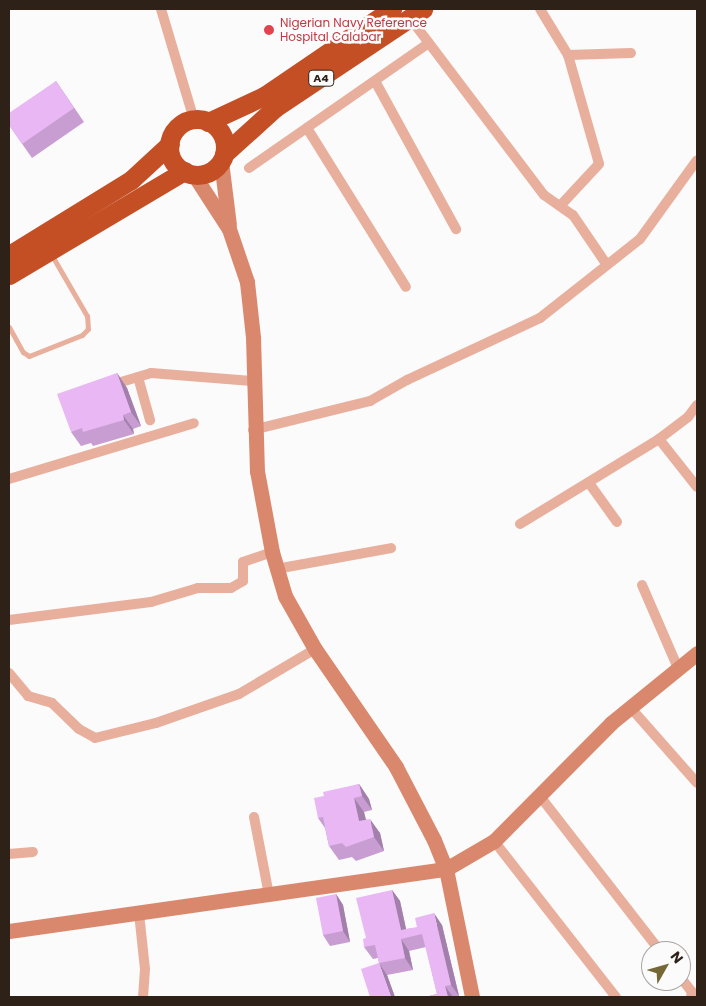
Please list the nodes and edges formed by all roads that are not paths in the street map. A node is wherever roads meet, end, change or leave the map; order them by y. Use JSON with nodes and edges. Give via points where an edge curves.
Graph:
{"nodes":[{"id":1,"x":161,"y":9,"type":"edge"},
{"id":2,"x":392,"y":9,"type":"edge"},
{"id":3,"x":540,"y":9,"type":"edge"},
{"id":4,"x":417,"y":13,"type":"edge"},
{"id":5,"x":429,"y":43,"type":"junction"},
{"id":6,"x":631,"y":53,"type":"dead end"},
{"id":7,"x":568,"y":55,"type":"junction"},
{"id":8,"x":375,"y":81,"type":"junction"},
{"id":9,"x":201,"y":121,"type":"junction"},
{"id":10,"x":307,"y":128,"type":"junction"},
{"id":11,"x":170,"y":144,"type":"junction"},
{"id":12,"x":223,"y":157,"type":"junction"},
{"id":13,"x":697,"y":160,"type":"edge"},
{"id":14,"x":249,"y":168,"type":"dead end"},
{"id":15,"x":189,"y":173,"type":"junction"},
{"id":16,"x":560,"y":206,"type":"junction"},
{"id":17,"x":229,"y":229,"type":"junction"},
{"id":18,"x":456,"y":229,"type":"dead end"},
{"id":19,"x":49,"y":250,"type":"junction"},
{"id":20,"x":9,"y":255,"type":"edge"},
{"id":21,"x":607,"y":266,"type":"junction"},
{"id":22,"x":9,"y":275,"type":"edge"},
{"id":23,"x":406,"y":287,"type":"dead end"},
{"id":24,"x":9,"y":327,"type":"edge"},
{"id":25,"x":138,"y":377,"type":"junction"},
{"id":26,"x":252,"y":381,"type":"junction"},
{"id":27,"x":96,"y":390,"type":"edge"},
{"id":28,"x":697,"y":405,"type":"edge"},
{"id":29,"x":150,"y":420,"type":"dead end"},
{"id":30,"x":194,"y":423,"type":"dead end"},
{"id":31,"x":253,"y":430,"type":"junction"},
{"id":32,"x":659,"y":439,"type":"junction"},
{"id":33,"x":9,"y":479,"type":"edge"},
{"id":34,"x":589,"y":483,"type":"junction"},
{"id":35,"x":697,"y":487,"type":"edge"},
{"id":36,"x":616,"y":522,"type":"dead end"},
{"id":37,"x":520,"y":524,"type":"dead end"},
{"id":38,"x":391,"y":548,"type":"dead end"},
{"id":39,"x":272,"y":552,"type":"junction"},
{"id":40,"x":276,"y":569,"type":"junction"},
{"id":41,"x":642,"y":585,"type":"dead end"},
{"id":42,"x":9,"y":620,"type":"edge"},
{"id":43,"x":315,"y":649,"type":"junction"},
{"id":44,"x":697,"y":653,"type":"edge"},
{"id":45,"x":678,"y":668,"type":"junction"},
{"id":46,"x":9,"y":673,"type":"edge"},
{"id":47,"x":630,"y":707,"type":"junction"},
{"id":48,"x":697,"y":783,"type":"edge"},
{"id":49,"x":539,"y":795,"type":"junction"},
{"id":50,"x":254,"y":817,"type":"dead end"},
{"id":51,"x":494,"y":841,"type":"junction"},
{"id":52,"x":33,"y":852,"type":"dead end"},
{"id":53,"x":9,"y":854,"type":"edge"},
{"id":54,"x":446,"y":869,"type":"junction"},
{"id":55,"x":269,"y":895,"type":"junction"},
{"id":56,"x":139,"y":913,"type":"junction"},
{"id":57,"x":9,"y":931,"type":"edge"},
{"id":58,"x":652,"y":941,"type":"edge"},
{"id":59,"x":143,"y":997,"type":"edge"},
{"id":60,"x":472,"y":997,"type":"edge"},
{"id":61,"x":616,"y":997,"type":"edge"}],
"edges":[{"from":1,"to":9,"type":"street"},
{"from":2,"to":9,"type":"highway","number":"A4","via":[[264,96]]},
{"from":3,"to":7,"type":"street"},
{"from":4,"to":5,"type":"street"},
{"from":4,"to":12,"type":"highway","number":"A4","via":[[276,108]]},
{"from":5,"to":8,"type":"street"},
{"from":5,"to":16,"type":"street","via":[[544,195]]},
{"from":6,"to":7,"type":"street"},
{"from":7,"to":16,"type":"street","via":[[599,164]]},
{"from":8,"to":10,"type":"street"},
{"from":8,"to":18,"type":"street"},
{"from":9,"to":11,"type":"highway","number":"A4","via":[[179,126]]},
{"from":9,"to":12,"type":"highway","via":[[223,137]]},
{"from":10,"to":14,"type":"street"},
{"from":10,"to":23,"type":"street"},
{"from":11,"to":15,"type":"highway","via":[[172,160]]},
{"from":11,"to":20,"type":"highway","number":"A4","via":[[131,180]]},
{"from":12,"to":15,"type":"highway","number":"A4","via":[[207,174]]},
{"from":12,"to":17,"type":"street"},
{"from":13,"to":21,"type":"street","via":[[640,239]]},
{"from":15,"to":17,"type":"street"},
{"from":15,"to":19,"type":"highway","number":"A4"},
{"from":16,"to":21,"type":"street","via":[[584,227]]},
{"from":17,"to":26,"type":"street","via":[[243,264],[250,301]]},
{"from":19,"to":22,"type":"highway","number":"A4"},
{"from":19,"to":24,"type":"lane","via":[[87,316],[88,329],[82,335],[29,356],[23,352]]},
{"from":21,"to":31,"type":"street","via":[[553,310],[526,326],[441,364],[370,401]]},
{"from":25,"to":26,"type":"street","via":[[151,372],[176,372]]},
{"from":25,"to":27,"type":"street"},
{"from":25,"to":29,"type":"street"},
{"from":26,"to":31,"type":"street"},
{"from":28,"to":32,"type":"street"},
{"from":30,"to":33,"type":"street"},
{"from":31,"to":39,"type":"street"},
{"from":32,"to":34,"type":"street"},
{"from":32,"to":35,"type":"street"},
{"from":34,"to":36,"type":"street"},
{"from":34,"to":37,"type":"street"},
{"from":38,"to":40,"type":"street"},
{"from":39,"to":40,"type":"street"},
{"from":39,"to":42,"type":"street","via":[[243,562],[243,581],[231,588],[198,588],[150,602]]},
{"from":40,"to":43,"type":"street","via":[[285,596]]},
{"from":41,"to":45,"type":"street"},
{"from":43,"to":46,"type":"street","via":[[239,694],[156,723],[95,738],[79,729],[52,703],[28,696]]},
{"from":43,"to":54,"type":"street","via":[[396,768]]},
{"from":44,"to":45,"type":"street"},
{"from":45,"to":47,"type":"street"},
{"from":47,"to":48,"type":"street"},
{"from":47,"to":49,"type":"street"},
{"from":49,"to":51,"type":"street"},
{"from":49,"to":58,"type":"street"},
{"from":50,"to":55,"type":"street"},
{"from":51,"to":54,"type":"street"},
{"from":51,"to":61,"type":"street"},
{"from":52,"to":53,"type":"street"},
{"from":54,"to":55,"type":"street"},
{"from":54,"to":60,"type":"street"},
{"from":55,"to":56,"type":"street"},
{"from":56,"to":57,"type":"street"},
{"from":56,"to":59,"type":"street","via":[[145,969]]}]}
